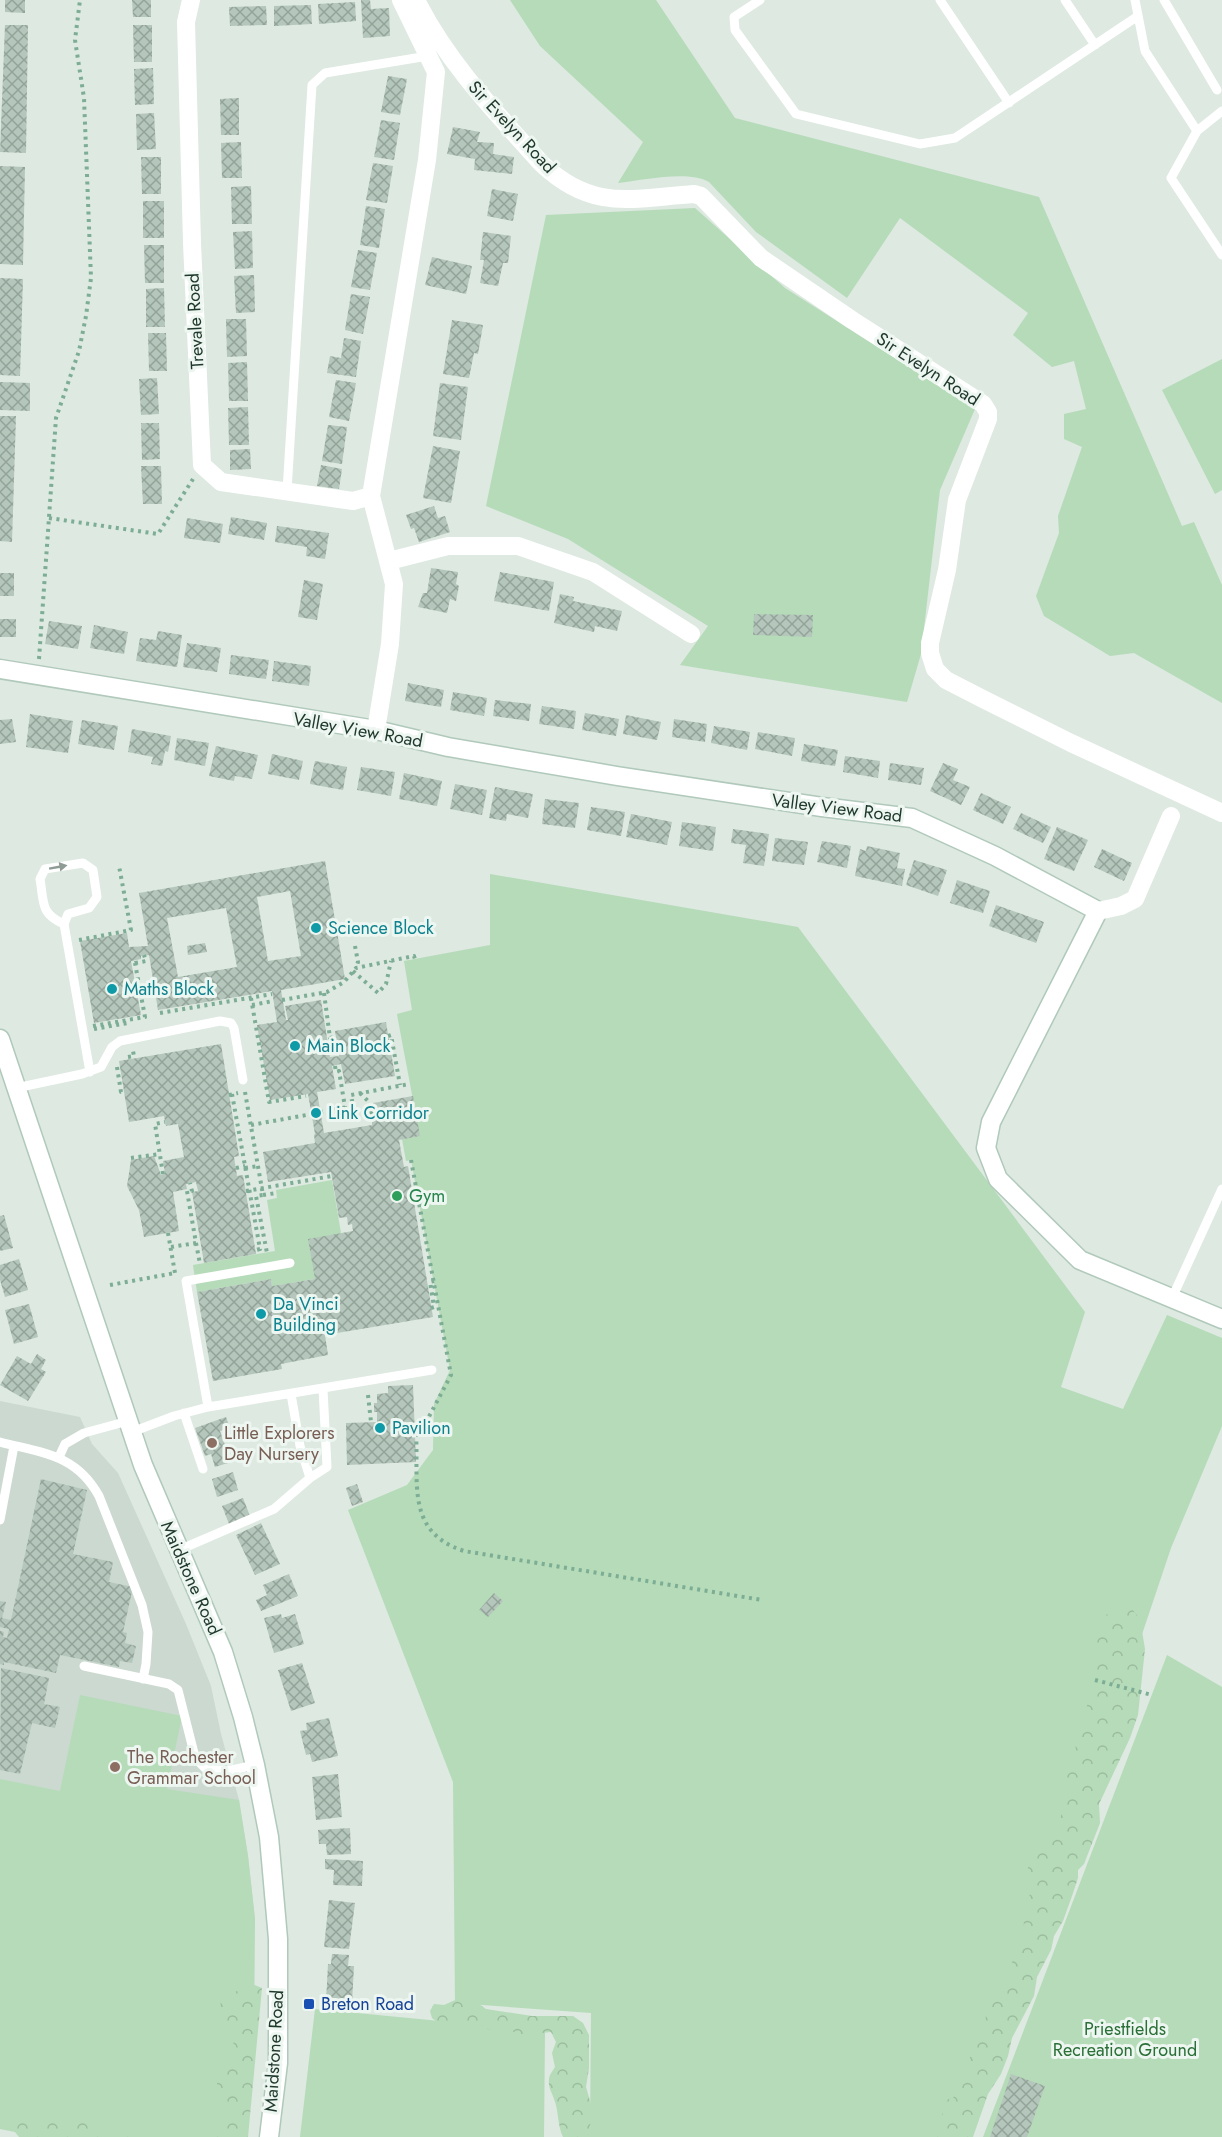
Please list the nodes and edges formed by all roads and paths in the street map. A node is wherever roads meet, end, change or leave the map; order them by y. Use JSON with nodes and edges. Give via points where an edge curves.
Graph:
{"nodes":[{"id":1,"x":80,"y":0,"type":"edge"},
{"id":2,"x":191,"y":0,"type":"edge"},
{"id":3,"x":401,"y":0,"type":"edge"},
{"id":4,"x":416,"y":0,"type":"edge"},
{"id":5,"x":760,"y":0,"type":"edge"},
{"id":6,"x":940,"y":0,"type":"edge"},
{"id":7,"x":1065,"y":0,"type":"edge"},
{"id":8,"x":1135,"y":0,"type":"edge"},
{"id":9,"x":1164,"y":0,"type":"edge"},
{"id":10,"x":1138,"y":16,"type":"junction"},
{"id":11,"x":1095,"y":45,"type":"junction"},
{"id":12,"x":428,"y":56,"type":"junction"},
{"id":13,"x":1217,"y":90,"type":"dead end"},
{"id":14,"x":1009,"y":103,"type":"junction"},
{"id":15,"x":1222,"y":111,"type":"edge"},
{"id":16,"x":1197,"y":131,"type":"junction"},
{"id":17,"x":1222,"y":255,"type":"edge"},
{"id":18,"x":202,"y":465,"type":"junction"},
{"id":19,"x":287,"y":491,"type":"junction"},
{"id":20,"x":371,"y":496,"type":"junction"},
{"id":21,"x":49,"y":518,"type":"junction"},
{"id":22,"x":389,"y":561,"type":"junction"},
{"id":23,"x":690,"y":634,"type":"dead end"},
{"id":24,"x":0,"y":669,"type":"edge"},
{"id":25,"x":38,"y":675,"type":"junction"},
{"id":26,"x":376,"y":730,"type":"junction"},
{"id":27,"x":1222,"y":813,"type":"edge"},
{"id":28,"x":1171,"y":816,"type":"dead end"},
{"id":29,"x":119,"y":866,"type":"dead end"},
{"id":30,"x":1098,"y":911,"type":"junction"},
{"id":31,"x":64,"y":924,"type":"junction"},
{"id":32,"x":78,"y":944,"type":"dead end"},
{"id":33,"x":355,"y":946,"type":"dead end"},
{"id":34,"x":144,"y":955,"type":"dead end"},
{"id":35,"x":415,"y":959,"type":"dead end"},
{"id":36,"x":391,"y":961,"type":"junction"},
{"id":37,"x":355,"y":970,"type":"junction"},
{"id":38,"x":324,"y":993,"type":"junction"},
{"id":39,"x":272,"y":994,"type":"dead end"},
{"id":40,"x":251,"y":998,"type":"junction"},
{"id":41,"x":282,"y":1000,"type":"dead end"},
{"id":42,"x":273,"y":1001,"type":"dead end"},
{"id":43,"x":252,"y":1005,"type":"junction"},
{"id":44,"x":160,"y":1013,"type":"dead end"},
{"id":45,"x":147,"y":1018,"type":"junction"},
{"id":46,"x":388,"y":1036,"type":"dead end"},
{"id":47,"x":336,"y":1037,"type":"dead end"},
{"id":48,"x":0,"y":1039,"type":"edge"},
{"id":49,"x":3,"y":1061,"type":"edge"},
{"id":50,"x":335,"y":1066,"type":"dead end"},
{"id":51,"x":117,"y":1067,"type":"dead end"},
{"id":52,"x":90,"y":1072,"type":"junction"},
{"id":53,"x":243,"y":1080,"type":"dead end"},
{"id":54,"x":409,"y":1084,"type":"dead end"},
{"id":55,"x":400,"y":1086,"type":"junction"},
{"id":56,"x":16,"y":1089,"type":"junction"},
{"id":57,"x":124,"y":1092,"type":"dead end"},
{"id":58,"x":360,"y":1093,"type":"junction"},
{"id":59,"x":306,"y":1096,"type":"dead end"},
{"id":60,"x":345,"y":1107,"type":"junction"},
{"id":61,"x":320,"y":1112,"type":"dead end"},
{"id":62,"x":312,"y":1114,"type":"dead end"},
{"id":63,"x":373,"y":1120,"type":"dead end"},
{"id":64,"x":165,"y":1122,"type":"dead end"},
{"id":65,"x":251,"y":1125,"type":"junction"},
{"id":66,"x":160,"y":1154,"type":"junction"},
{"id":67,"x":131,"y":1158,"type":"dead end"},
{"id":68,"x":411,"y":1160,"type":"dead end"},
{"id":69,"x":258,"y":1166,"type":"junction"},
{"id":70,"x":245,"y":1167,"type":"junction"},
{"id":71,"x":236,"y":1168,"type":"dead end"},
{"id":72,"x":163,"y":1174,"type":"dead end"},
{"id":73,"x":329,"y":1175,"type":"dead end"},
{"id":74,"x":190,"y":1183,"type":"dead end"},
{"id":75,"x":262,"y":1188,"type":"junction"},
{"id":76,"x":1222,"y":1189,"type":"edge"},
{"id":77,"x":248,"y":1190,"type":"junction"},
{"id":78,"x":276,"y":1193,"type":"dead end"},
{"id":79,"x":263,"y":1195,"type":"junction"},
{"id":80,"x":168,"y":1233,"type":"dead end"},
{"id":81,"x":196,"y":1243,"type":"junction"},
{"id":82,"x":171,"y":1247,"type":"junction"},
{"id":83,"x":256,"y":1250,"type":"dead end"},
{"id":84,"x":267,"y":1252,"type":"dead end"},
{"id":85,"x":202,"y":1262,"type":"dead end"},
{"id":86,"x":290,"y":1263,"type":"dead end"},
{"id":87,"x":184,"y":1272,"type":"dead end"},
{"id":88,"x":175,"y":1273,"type":"junction"},
{"id":89,"x":434,"y":1281,"type":"junction"},
{"id":90,"x":110,"y":1285,"type":"dead end"},
{"id":91,"x":1172,"y":1298,"type":"junction"},
{"id":92,"x":431,"y":1308,"type":"dead end"},
{"id":93,"x":1222,"y":1318,"type":"edge"},
{"id":94,"x":432,"y":1371,"type":"dead end"},
{"id":95,"x":323,"y":1389,"type":"junction"},
{"id":96,"x":291,"y":1394,"type":"junction"},
{"id":97,"x":361,"y":1395,"type":"dead end"},
{"id":98,"x":208,"y":1407,"type":"junction"},
{"id":99,"x":184,"y":1413,"type":"junction"},
{"id":100,"x":371,"y":1422,"type":"dead end"},
{"id":101,"x":130,"y":1427,"type":"junction"},
{"id":102,"x":0,"y":1442,"type":"edge"},
{"id":103,"x":14,"y":1446,"type":"junction"},
{"id":104,"x":59,"y":1457,"type":"junction"},
{"id":105,"x":203,"y":1469,"type":"dead end"},
{"id":106,"x":310,"y":1478,"type":"junction"},
{"id":107,"x":0,"y":1520,"type":"edge"},
{"id":108,"x":179,"y":1550,"type":"junction"},
{"id":109,"x":762,"y":1600,"type":"dead end"},
{"id":110,"x":84,"y":1666,"type":"dead end"},
{"id":111,"x":143,"y":1679,"type":"junction"},
{"id":112,"x":1095,"y":1680,"type":"dead end"},
{"id":113,"x":1152,"y":1695,"type":"dead end"},
{"id":114,"x":255,"y":1765,"type":"junction"},
{"id":115,"x":268,"y":2137,"type":"edge"}],
"edges":[{"from":1,"to":21,"type":"path","via":[[75,40],[84,98],[91,278],[79,351],[56,418]]},
{"from":2,"to":18,"type":"street","name":"Trevale Road","via":[[186,22]]},
{"from":3,"to":12,"type":"street"},
{"from":4,"to":27,"type":"street","name":"Sir Evelyn Road","via":[[440,43],[463,73],[542,164],[562,180],[589,194],[614,200],[700,196],[761,258],[983,404],[988,419],[958,496],[947,570],[931,637],[935,669],[946,680],[999,707]]},
{"from":5,"to":14,"type":"lane","via":[[734,17],[735,30],[796,114],[920,144],[955,138]]},
{"from":6,"to":14,"type":"lane"},
{"from":7,"to":11,"type":"lane"},
{"from":8,"to":10,"type":"lane"},
{"from":9,"to":13,"type":"lane"},
{"from":10,"to":11,"type":"lane"},
{"from":10,"to":16,"type":"lane","via":[[1146,51]]},
{"from":11,"to":14,"type":"lane"},
{"from":12,"to":19,"type":"lane","via":[[325,73],[312,85]]},
{"from":12,"to":20,"type":"street","via":[[436,72],[427,160]]},
{"from":15,"to":16,"type":"lane"},
{"from":16,"to":17,"type":"lane","via":[[1171,178]]},
{"from":18,"to":19,"type":"street","via":[[221,482]]},
{"from":18,"to":21,"type":"path","via":[[158,534]]},
{"from":19,"to":20,"type":"street","via":[[353,501]]},
{"from":20,"to":22,"type":"street"},
{"from":21,"to":25,"type":"path"},
{"from":22,"to":23,"type":"street","via":[[448,546],[518,546],[593,572]]},
{"from":22,"to":26,"type":"street","via":[[394,584],[390,644]]},
{"from":24,"to":25,"type":"street","name":"Valley View Road"},
{"from":25,"to":26,"type":"street","name":"Valley View Road"},
{"from":26,"to":30,"type":"street","name":"Valley View Road","via":[[617,777],[912,818],[995,856]]},
{"from":28,"to":30,"type":"street","via":[[1135,899]]},
{"from":29,"to":32,"type":"path","via":[[131,930],[81,939]]},
{"from":30,"to":91,"type":"street","via":[[991,1122],[986,1148],[998,1179],[1080,1260]]},
{"from":31,"to":31,"type":"lane","one_way":true,"via":[[45,910],[40,879],[45,870],[83,863],[93,870],[97,897],[89,908],[68,914]]},
{"from":31,"to":52,"type":"lane"},
{"from":33,"to":37,"type":"path"},
{"from":34,"to":45,"type":"path","via":[[146,961],[134,963]]},
{"from":35,"to":36,"type":"path","via":[[414,956]]},
{"from":36,"to":37,"type":"path"},
{"from":36,"to":37,"type":"path","via":[[386,984],[378,993]]},
{"from":37,"to":38,"type":"path","via":[[344,982]]},
{"from":38,"to":41,"type":"path"},
{"from":38,"to":47,"type":"path","via":[[330,1038]]},
{"from":39,"to":40,"type":"path"},
{"from":40,"to":43,"type":"path"},
{"from":40,"to":44,"type":"path"},
{"from":42,"to":43,"type":"path"},
{"from":43,"to":59,"type":"path","via":[[269,1102]]},
{"from":45,"to":45,"type":"path","via":[[93,1028],[115,1021]]},
{"from":46,"to":55,"type":"path","via":[[391,1035]]},
{"from":48,"to":49,"type":"street","name":"Maidstone Road"},
{"from":49,"to":56,"type":"street","name":"Maidstone Road"},
{"from":50,"to":60,"type":"path"},
{"from":51,"to":57,"type":"path"},
{"from":52,"to":53,"type":"lane","via":[[101,1067],[120,1041],[227,1021],[234,1028]]},
{"from":52,"to":56,"type":"lane"},
{"from":54,"to":55,"type":"path"},
{"from":55,"to":58,"type":"path"},
{"from":56,"to":101,"type":"street","name":"Maidstone Road"},
{"from":58,"to":60,"type":"path","via":[[351,1095],[353,1106]]},
{"from":58,"to":63,"type":"path","via":[[370,1103]]},
{"from":60,"to":61,"type":"path"},
{"from":62,"to":65,"type":"path"},
{"from":64,"to":66,"type":"path","via":[[155,1124]]},
{"from":65,"to":69,"type":"path"},
{"from":65,"to":70,"type":"path","via":[[245,1092],[231,1094]]},
{"from":66,"to":67,"type":"path"},
{"from":66,"to":72,"type":"path"},
{"from":68,"to":89,"type":"path"},
{"from":69,"to":70,"type":"path"},
{"from":69,"to":75,"type":"path"},
{"from":70,"to":71,"type":"path"},
{"from":70,"to":77,"type":"path"},
{"from":73,"to":75,"type":"path"},
{"from":74,"to":81,"type":"path","via":[[192,1191],[187,1191]]},
{"from":75,"to":77,"type":"path"},
{"from":75,"to":79,"type":"path"},
{"from":76,"to":91,"type":"lane"},
{"from":77,"to":83,"type":"path","via":[[260,1249]]},
{"from":78,"to":79,"type":"path"},
{"from":79,"to":84,"type":"path","via":[[256,1196]]},
{"from":80,"to":82,"type":"path"},
{"from":81,"to":82,"type":"path"},
{"from":81,"to":85,"type":"path"},
{"from":82,"to":88,"type":"path"},
{"from":86,"to":98,"type":"lane","via":[[186,1281]]},
{"from":87,"to":88,"type":"path"},
{"from":88,"to":90,"type":"path"},
{"from":89,"to":92,"type":"path","via":[[430,1282],[434,1307]]},
{"from":89,"to":109,"type":"path","via":[[451,1375],[424,1433],[416,1434],[415,1468],[420,1511],[434,1535],[454,1548]]},
{"from":91,"to":93,"type":"street"},
{"from":94,"to":95,"type":"lane"},
{"from":95,"to":96,"type":"lane"},
{"from":95,"to":106,"type":"lane","via":[[327,1467]]},
{"from":96,"to":98,"type":"lane"},
{"from":96,"to":106,"type":"lane"},
{"from":97,"to":100,"type":"path","via":[[370,1395]]},
{"from":98,"to":99,"type":"lane"},
{"from":99,"to":101,"type":"lane"},
{"from":99,"to":105,"type":"lane"},
{"from":101,"to":104,"type":"lane","via":[[84,1432],[65,1444]]},
{"from":101,"to":108,"type":"street","name":"Maidstone Road"},
{"from":102,"to":103,"type":"lane"},
{"from":103,"to":104,"type":"lane"},
{"from":103,"to":107,"type":"lane"},
{"from":104,"to":111,"type":"lane","via":[[76,1467],[93,1485],[142,1605],[148,1632]]},
{"from":106,"to":108,"type":"lane","via":[[274,1509]]},
{"from":108,"to":114,"type":"street","name":"Maidstone Road","via":[[223,1652]]},
{"from":110,"to":111,"type":"lane"},
{"from":111,"to":114,"type":"lane","via":[[169,1684],[178,1690],[194,1752],[205,1768],[227,1771]]},
{"from":112,"to":113,"type":"path"},
{"from":114,"to":115,"type":"street","name":"Maidstone Road","via":[[269,1837],[278,1939],[278,2063]]}]}
